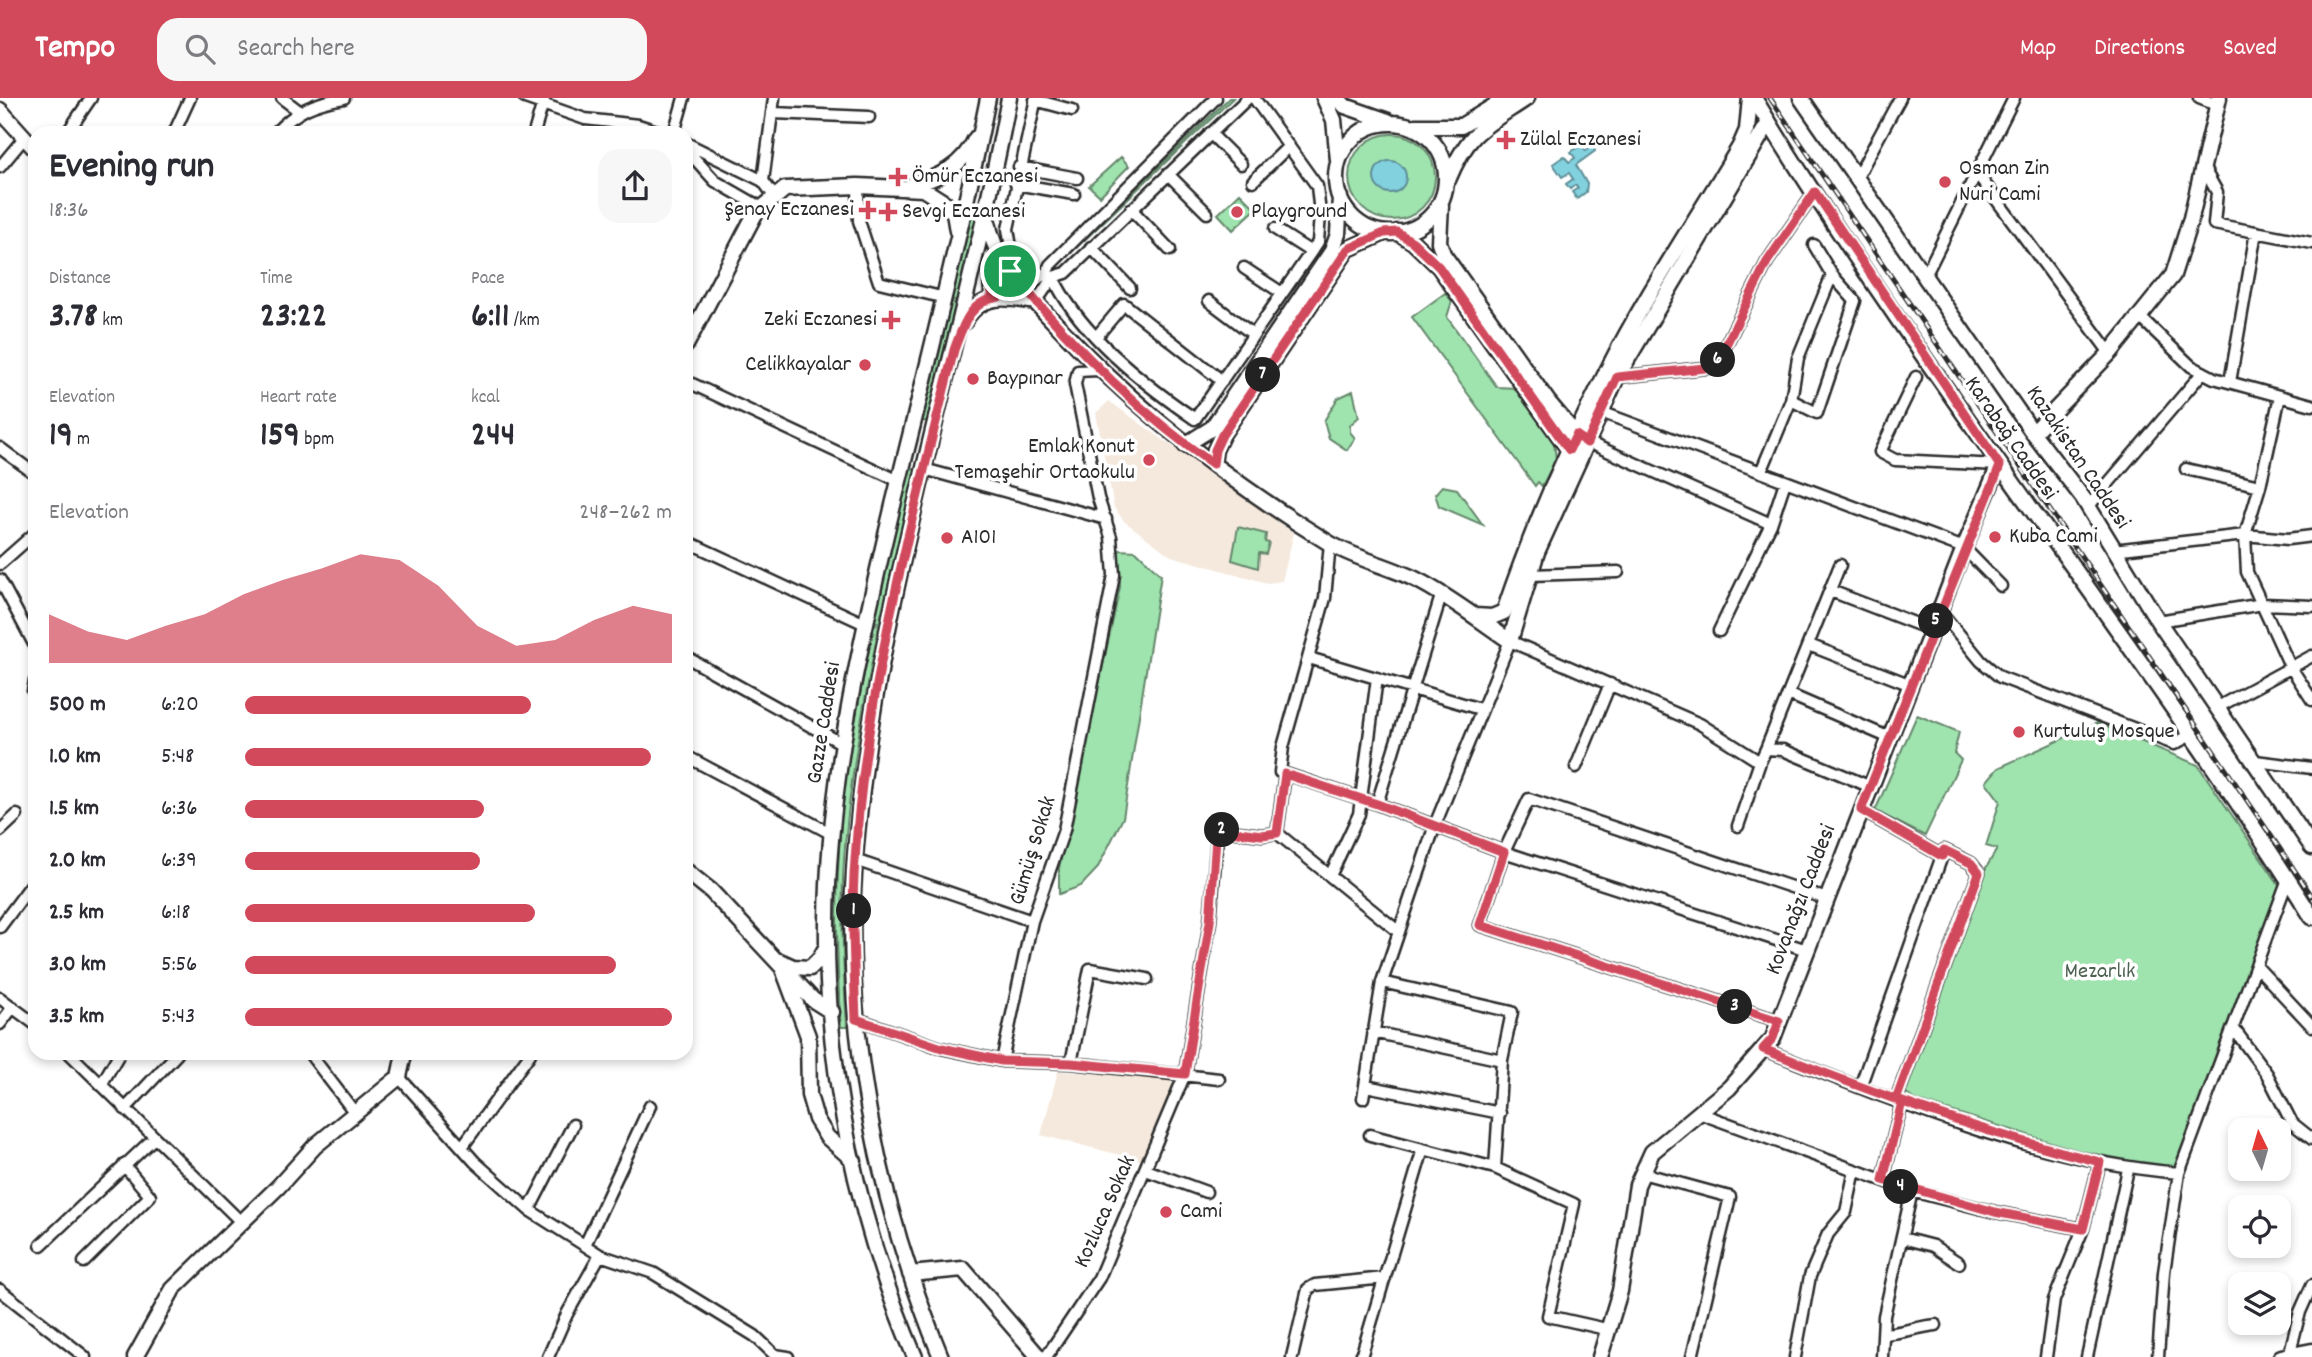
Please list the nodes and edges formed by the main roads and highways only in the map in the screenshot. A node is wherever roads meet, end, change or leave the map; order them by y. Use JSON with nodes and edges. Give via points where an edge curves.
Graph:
{"nodes":[{"id":1,"x":988,"y":98,"type":"edge"},
{"id":2,"x":1009,"y":98,"type":"edge"},
{"id":3,"x":1324,"y":98,"type":"edge"},
{"id":4,"x":1337,"y":98,"type":"edge"},
{"id":5,"x":1507,"y":98,"type":"edge"},
{"id":6,"x":1527,"y":98,"type":"edge"},
{"id":7,"x":1752,"y":98,"type":"edge"},
{"id":8,"x":1802,"y":99,"type":"edge"},
{"id":9,"x":2218,"y":102,"type":"edge"},
{"id":10,"x":0,"y":110,"type":"edge"},
{"id":11,"x":1392,"y":122,"type":"junction"},
{"id":12,"x":1769,"y":122,"type":"junction"},
{"id":13,"x":1411,"y":126,"type":"junction"},
{"id":14,"x":982,"y":127,"type":"junction"},
{"id":15,"x":28,"y":142,"type":"edge"},
{"id":16,"x":1338,"y":162,"type":"junction"},
{"id":17,"x":1447,"y":185,"type":"junction"},
{"id":18,"x":895,"y":187,"type":"junction"},
{"id":19,"x":1340,"y":197,"type":"junction"},
{"id":20,"x":1441,"y":202,"type":"junction"},
{"id":21,"x":987,"y":214,"type":"junction"},
{"id":22,"x":1391,"y":233,"type":"junction"},
{"id":23,"x":957,"y":236,"type":"junction"},
{"id":24,"x":1010,"y":271,"type":"junction"},
{"id":25,"x":999,"y":297,"type":"junction"},
{"id":26,"x":1036,"y":302,"type":"junction"},
{"id":27,"x":693,"y":332,"type":"edge"},
{"id":28,"x":954,"y":350,"type":"junction"},
{"id":29,"x":2033,"y":433,"type":"junction"},
{"id":30,"x":1582,"y":439,"type":"junction"},
{"id":31,"x":1185,"y":445,"type":"junction"},
{"id":32,"x":1569,"y":450,"type":"junction"},
{"id":33,"x":1213,"y":464,"type":"junction"},
{"id":34,"x":2000,"y":466,"type":"junction"},
{"id":35,"x":1511,"y":615,"type":"junction"},
{"id":36,"x":1473,"y":616,"type":"junction"},
{"id":37,"x":2311,"y":844,"type":"edge"},
{"id":38,"x":693,"y":877,"type":"edge"},
{"id":39,"x":2312,"y":918,"type":"edge"},
{"id":40,"x":827,"y":946,"type":"junction"},
{"id":41,"x":780,"y":961,"type":"junction"},
{"id":42,"x":831,"y":1012,"type":"junction"},
{"id":43,"x":403,"y":1060,"type":"edge"},
{"id":44,"x":854,"y":1161,"type":"junction"},
{"id":45,"x":910,"y":1274,"type":"junction"},
{"id":46,"x":2312,"y":1351,"type":"edge"},
{"id":47,"x":141,"y":1355,"type":"edge"},
{"id":48,"x":2285,"y":1356,"type":"edge"},
{"id":49,"x":915,"y":1357,"type":"edge"},
{"id":50,"x":941,"y":1357,"type":"edge"},
{"id":51,"x":1039,"y":1357,"type":"edge"},
{"id":52,"x":1600,"y":1357,"type":"edge"}],
"edges":[{"from":1,"to":14,"type":"main road","name":"Gazze Caddesi"},
{"from":2,"to":21,"type":"main road","name":"Gazze Caddesi"},
{"from":3,"to":16,"type":"main road","via":[[1334,120]]},
{"from":4,"to":11,"type":"main road","via":[[1345,106]]},
{"from":5,"to":13,"type":"main road","via":[[1461,126]]},
{"from":6,"to":17,"type":"main road","via":[[1465,143]]},
{"from":7,"to":12,"type":"main road","name":"Karabağ Caddesi"},
{"from":7,"to":30,"type":"main road","via":[[1740,146],[1607,370]]},
{"from":8,"to":29,"type":"main road","name":"Kazakistan Caddesi"},
{"from":9,"to":29,"type":"main road","via":[[2172,275],[2110,353]]},
{"from":10,"to":15,"type":"main road"},
{"from":11,"to":13,"type":"main road"},
{"from":11,"to":16,"type":"main road","via":[[1359,133]]},
{"from":12,"to":30,"type":"main road"},
{"from":12,"to":34,"type":"main road","name":"Karabağ Caddesi"},
{"from":13,"to":17,"type":"main road","via":[[1439,149]]},
{"from":14,"to":18,"type":"main road","via":[[970,150],[948,171]]},
{"from":14,"to":23,"type":"main road","name":"Gazze Caddesi"},
{"from":16,"to":19,"type":"main road"},
{"from":17,"to":20,"type":"main road"},
{"from":18,"to":23,"type":"main road","via":[[933,193],[954,213]]},
{"from":18,"to":27,"type":"main road","via":[[785,189],[774,196],[755,214]]},
{"from":19,"to":22,"type":"main road","via":[[1362,224]]},
{"from":19,"to":31,"type":"main road","via":[[1332,251],[1212,428]]},
{"from":20,"to":22,"type":"main road","via":[[1415,228]]},
{"from":20,"to":30,"type":"main road","via":[[1439,242],[1443,254],[1549,403]]},
{"from":21,"to":24,"type":"main road","via":[[993,246]]},
{"from":21,"to":28,"type":"main road","name":"Gazze Caddesi"},
{"from":22,"to":32,"type":"main road","via":[[1413,242],[1439,267]]},
{"from":22,"to":33,"type":"main road","via":[[1348,249],[1222,435]]},
{"from":23,"to":40,"type":"main road","name":"Gazze Caddesi","via":[[865,624],[843,744],[832,834]]},
{"from":24,"to":25,"type":"main road","via":[[991,276],[992,293]]},
{"from":24,"to":26,"type":"main road"},
{"from":25,"to":26,"type":"main road"},
{"from":25,"to":28,"type":"main road","via":[[971,310]]},
{"from":26,"to":31,"type":"main road","via":[[1098,370]]},
{"from":28,"to":45,"type":"main road","name":"Gazze Caddesi","via":[[886,634],[866,751],[855,860],[856,1019],[882,1178]]},
{"from":29,"to":37,"type":"main road","name":"Kazakistan Caddesi","via":[[2088,507],[2158,621]]},
{"from":30,"to":32,"type":"main road"},
{"from":30,"to":35,"type":"main road","via":[[1531,575]]},
{"from":31,"to":33,"type":"main road"},
{"from":32,"to":35,"type":"main road","via":[[1525,550]]},
{"from":33,"to":36,"type":"main road","via":[[1330,543],[1418,581]]},
{"from":34,"to":39,"type":"main road","name":"Karabağ Caddesi","via":[[2191,735]]},
{"from":34,"to":52,"type":"main road","name":"Kovanağzı Caddesi","via":[[1773,1038],[1729,1088],[1652,1152],[1642,1173],[1620,1291]]},
{"from":35,"to":36,"type":"main road"},
{"from":35,"to":36,"type":"main road","via":[[1510,641]]},
{"from":38,"to":41,"type":"main road"},
{"from":40,"to":41,"type":"main road","via":[[810,968]]},
{"from":40,"to":42,"type":"main road","name":"Gazze Caddesi"},
{"from":41,"to":42,"type":"main road","via":[[813,1000]]},
{"from":41,"to":44,"type":"main road","via":[[808,1036],[809,1095],[816,1119],[827,1137]]},
{"from":42,"to":44,"type":"main road","name":"Gazze Caddesi"},
{"from":43,"to":47,"type":"main road","via":[[399,1077],[315,1146],[173,1289]]},
{"from":44,"to":49,"type":"main road","name":"Gazze Caddesi","via":[[877,1254]]},
{"from":45,"to":50,"type":"main road","name":"Gazze Caddesi"},
{"from":45,"to":51,"type":"main road","via":[[963,1269]]},
{"from":46,"to":48,"type":"main road"}]}
